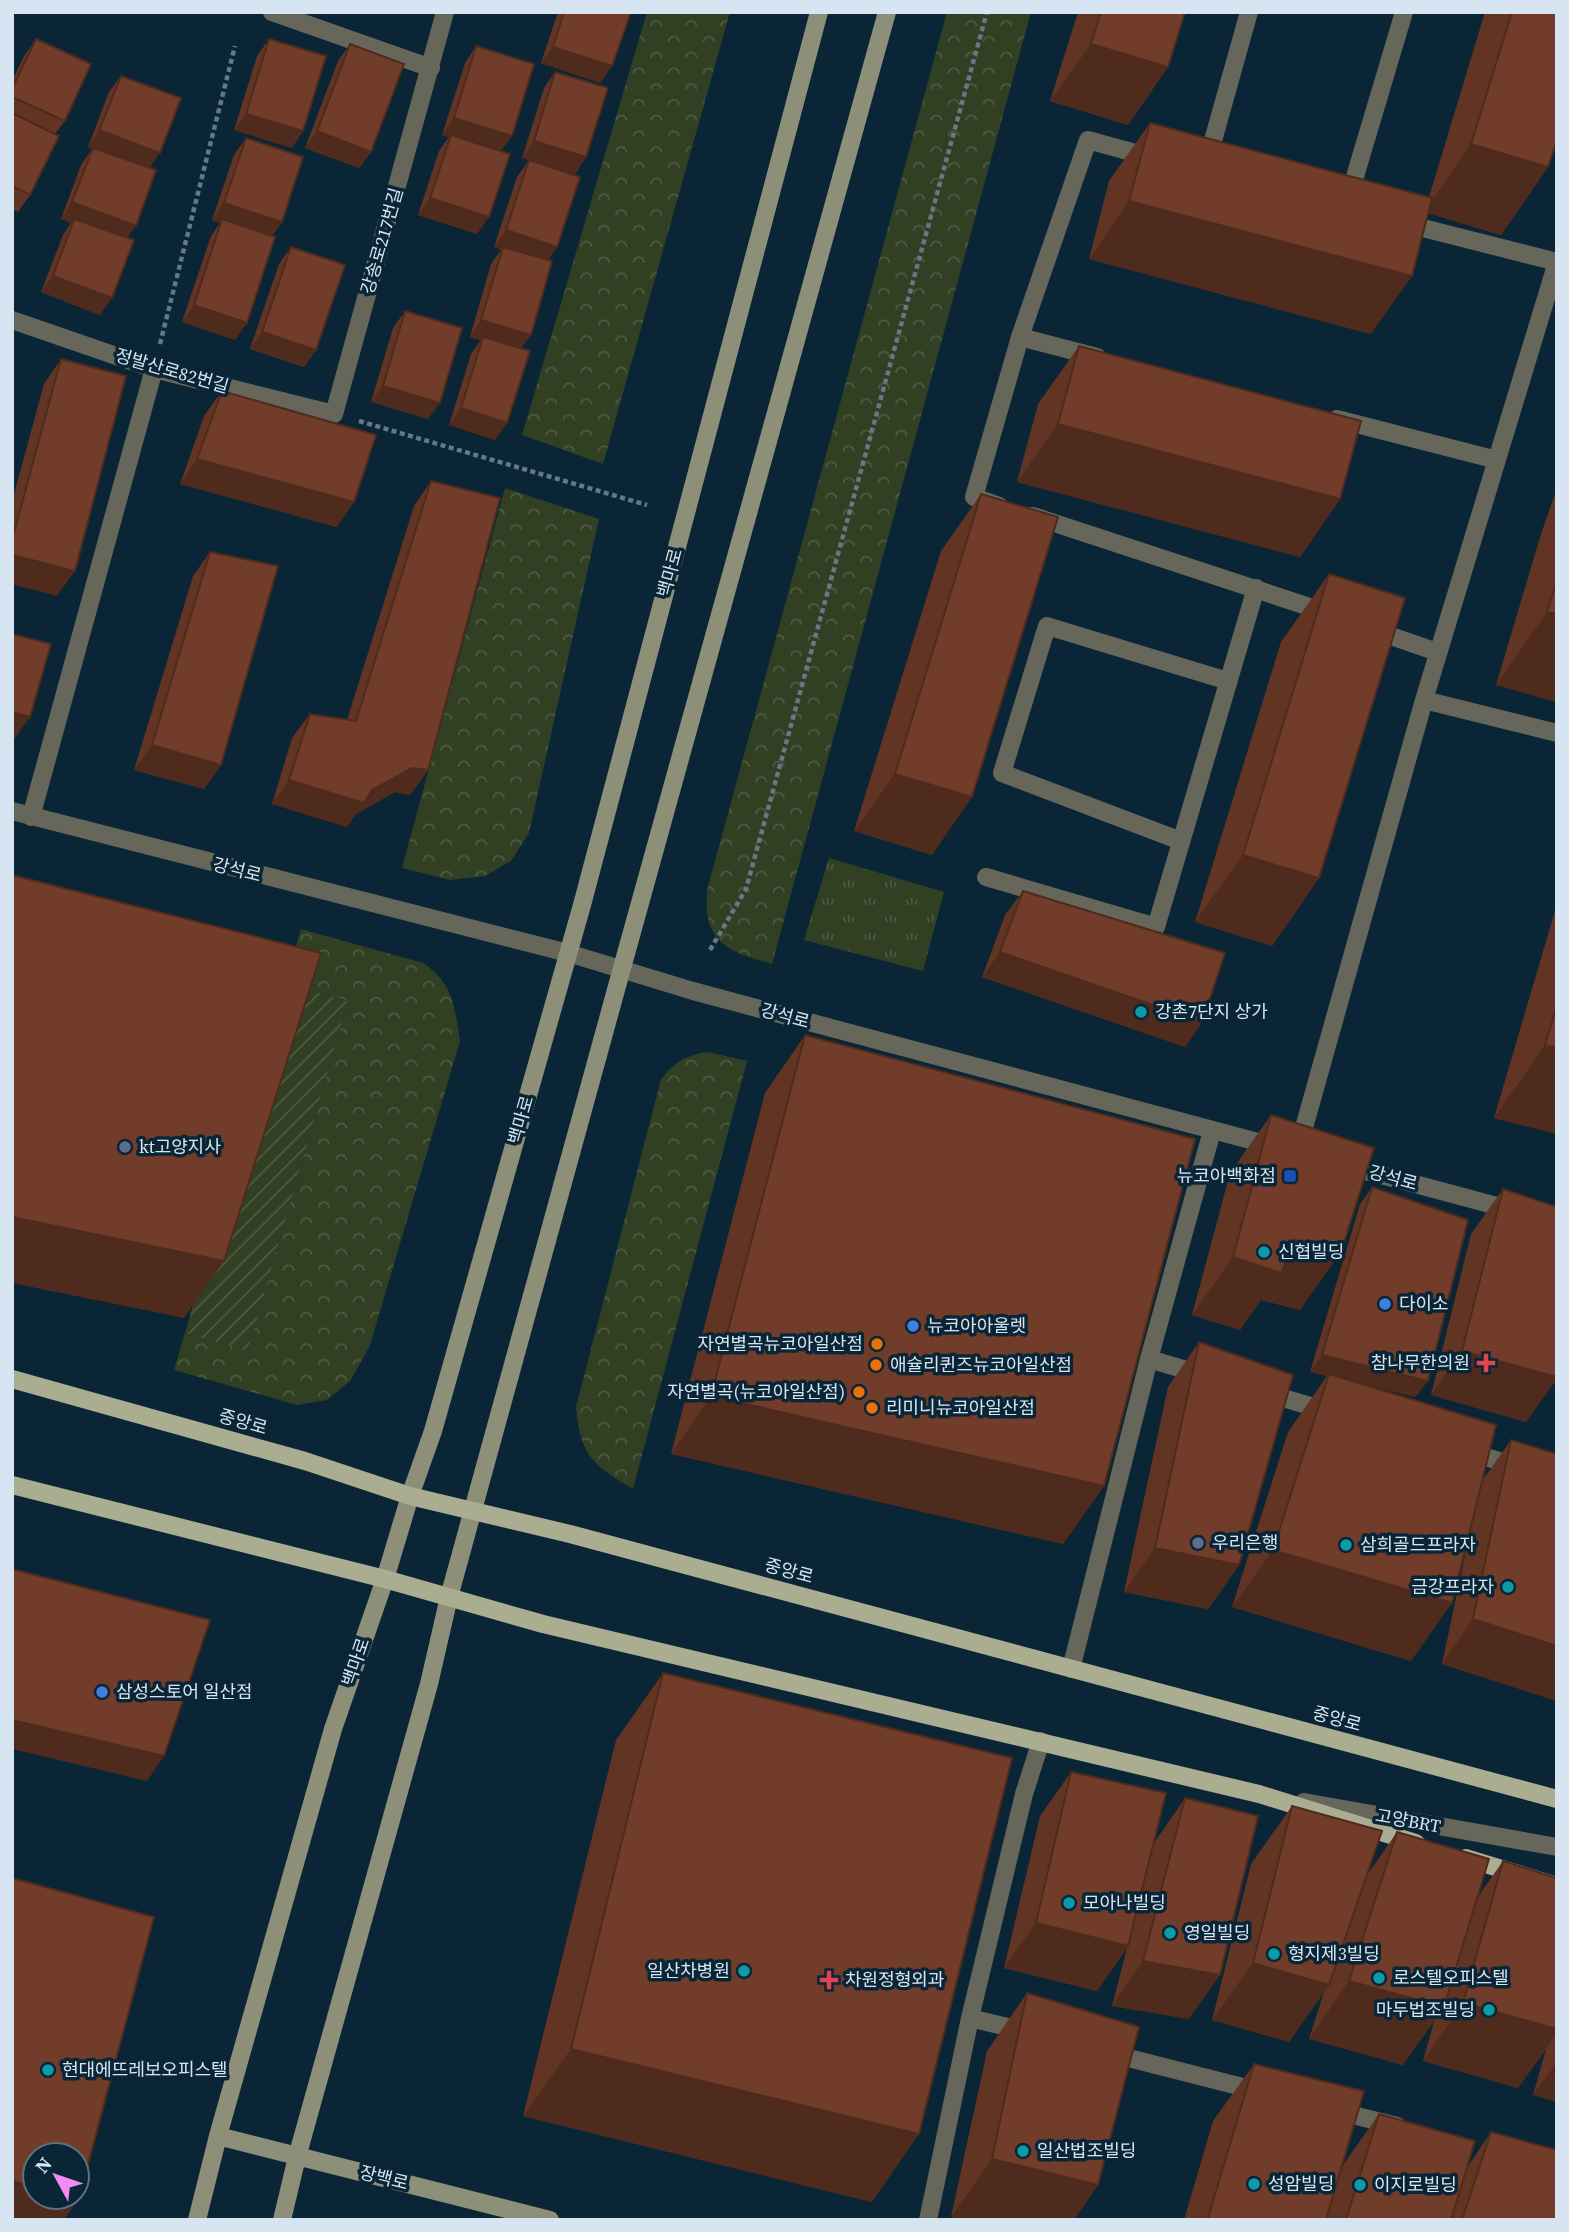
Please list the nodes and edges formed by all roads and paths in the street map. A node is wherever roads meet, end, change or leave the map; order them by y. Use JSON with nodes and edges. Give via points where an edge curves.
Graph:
{"nodes":[{"id":1,"x":272,"y":12,"type":"edge"},
{"id":2,"x":445,"y":12,"type":"edge"},
{"id":3,"x":819,"y":12,"type":"edge"},
{"id":4,"x":887,"y":12,"type":"edge"},
{"id":5,"x":987,"y":12,"type":"edge"},
{"id":6,"x":1249,"y":12,"type":"edge"},
{"id":7,"x":1404,"y":12,"type":"edge"},
{"id":8,"x":236,"y":46,"type":"dead end"},
{"id":9,"x":431,"y":68,"type":"junction"},
{"id":10,"x":1165,"y":161,"type":"edge"},
{"id":11,"x":1204,"y":172,"type":"edge"},
{"id":12,"x":1346,"y":208,"type":"edge"},
{"id":13,"x":1385,"y":218,"type":"edge"},
{"id":14,"x":12,"y":320,"type":"edge"},
{"id":15,"x":1020,"y":337,"type":"junction"},
{"id":16,"x":1113,"y":361,"type":"edge"},
{"id":17,"x":154,"y":369,"type":"junction"},
{"id":18,"x":334,"y":414,"type":"junction"},
{"id":19,"x":1324,"y":416,"type":"edge"},
{"id":20,"x":1497,"y":460,"type":"junction"},
{"id":21,"x":647,"y":505,"type":"dead end"},
{"id":22,"x":1256,"y":588,"type":"junction"},
{"id":23,"x":1437,"y":652,"type":"junction"},
{"id":24,"x":1228,"y":681,"type":"junction"},
{"id":25,"x":1424,"y":700,"type":"junction"},
{"id":26,"x":1557,"y":733,"type":"edge"},
{"id":27,"x":12,"y":811,"type":"edge"},
{"id":28,"x":31,"y":817,"type":"junction"},
{"id":29,"x":1181,"y":841,"type":"junction"},
{"id":30,"x":986,"y":877,"type":"dead end"},
{"id":31,"x":710,"y":950,"type":"dead end"},
{"id":32,"x":568,"y":953,"type":"junction"},
{"id":33,"x":621,"y":968,"type":"junction"},
{"id":34,"x":1212,"y":1131,"type":"junction"},
{"id":35,"x":1310,"y":1156,"type":"junction"},
{"id":36,"x":1557,"y":1223,"type":"edge"},
{"id":37,"x":1149,"y":1359,"type":"junction"},
{"id":38,"x":1215,"y":1378,"type":"edge"},
{"id":39,"x":12,"y":1379,"type":"edge"},
{"id":40,"x":1241,"y":1386,"type":"edge"},
{"id":41,"x":1346,"y":1417,"type":"edge"},
{"id":42,"x":1451,"y":1447,"type":"edge"},
{"id":43,"x":1557,"y":1478,"type":"edge"},
{"id":44,"x":12,"y":1485,"type":"edge"},
{"id":45,"x":410,"y":1496,"type":"junction"},
{"id":46,"x":473,"y":1511,"type":"junction"},
{"id":47,"x":385,"y":1579,"type":"junction"},
{"id":48,"x":449,"y":1597,"type":"junction"},
{"id":49,"x":1071,"y":1669,"type":"junction"},
{"id":50,"x":1041,"y":1741,"type":"junction"},
{"id":51,"x":1259,"y":1794,"type":"junction"},
{"id":52,"x":1557,"y":1799,"type":"edge"},
{"id":53,"x":1427,"y":1846,"type":"edge"},
{"id":54,"x":1557,"y":1847,"type":"edge"},
{"id":55,"x":1453,"y":1854,"type":"edge"},
{"id":56,"x":1557,"y":1886,"type":"edge"},
{"id":57,"x":970,"y":2018,"type":"junction"},
{"id":58,"x":1050,"y":2038,"type":"edge"},
{"id":59,"x":1090,"y":2048,"type":"edge"},
{"id":60,"x":1277,"y":2096,"type":"edge"},
{"id":61,"x":1317,"y":2106,"type":"edge"},
{"id":62,"x":1410,"y":2130,"type":"edge"},
{"id":63,"x":218,"y":2136,"type":"junction"},
{"id":64,"x":297,"y":2157,"type":"junction"},
{"id":65,"x":197,"y":2220,"type":"edge"},
{"id":66,"x":282,"y":2220,"type":"edge"},
{"id":67,"x":550,"y":2220,"type":"edge"},
{"id":68,"x":928,"y":2220,"type":"edge"}],
"edges":[{"from":1,"to":9,"type":"street"},
{"from":2,"to":9,"type":"street","name":"강송로217번길"},
{"from":3,"to":32,"type":"main road","name":"백마로"},
{"from":4,"to":33,"type":"main road"},
{"from":5,"to":31,"type":"path","via":[[746,889]]},
{"from":6,"to":11,"type":"street"},
{"from":7,"to":12,"type":"street"},
{"from":8,"to":17,"type":"path"},
{"from":9,"to":18,"type":"street","name":"강송로217번길"},
{"from":10,"to":15,"type":"street","via":[[1088,140]]},
{"from":13,"to":20,"type":"street","via":[[1557,262]]},
{"from":14,"to":17,"type":"street","name":"정발산로82번길"},
{"from":15,"to":16,"type":"street"},
{"from":15,"to":22,"type":"street","via":[[974,497]]},
{"from":17,"to":18,"type":"street","name":"정발산로82번길"},
{"from":17,"to":28,"type":"street"},
{"from":18,"to":21,"type":"path"},
{"from":19,"to":20,"type":"street"},
{"from":20,"to":23,"type":"street"},
{"from":22,"to":23,"type":"street"},
{"from":22,"to":24,"type":"street"},
{"from":23,"to":25,"type":"street"},
{"from":24,"to":29,"type":"street"},
{"from":24,"to":29,"type":"street","via":[[1047,626],[1002,773]]},
{"from":25,"to":26,"type":"street"},
{"from":25,"to":35,"type":"street"},
{"from":27,"to":28,"type":"street","name":"강석로"},
{"from":28,"to":32,"type":"street","name":"강석로"},
{"from":29,"to":30,"type":"street","via":[[1156,927]]},
{"from":32,"to":33,"type":"street","name":"강석로"},
{"from":32,"to":45,"type":"main road","name":"백마로","via":[[433,1431]]},
{"from":33,"to":34,"type":"street","name":"강석로"},
{"from":33,"to":46,"type":"main road"},
{"from":34,"to":35,"type":"street","name":"강석로"},
{"from":34,"to":37,"type":"street"},
{"from":35,"to":36,"type":"street","name":"강석로"},
{"from":37,"to":38,"type":"street"},
{"from":37,"to":49,"type":"street"},
{"from":39,"to":45,"type":"main road","name":"중앙로","via":[[305,1461]]},
{"from":40,"to":41,"type":"street"},
{"from":42,"to":43,"type":"street"},
{"from":44,"to":47,"type":"main road"},
{"from":45,"to":46,"type":"main road","name":"중앙로"},
{"from":45,"to":47,"type":"main road","name":"백마로"},
{"from":46,"to":48,"type":"main road"},
{"from":46,"to":49,"type":"main road","name":"중앙로"},
{"from":47,"to":48,"type":"main road"},
{"from":47,"to":63,"type":"main road","name":"백마로","via":[[333,1729]]},
{"from":48,"to":50,"type":"main road","via":[[557,1627]]},
{"from":48,"to":64,"type":"main road"},
{"from":49,"to":52,"type":"main road","name":"중앙로"},
{"from":50,"to":51,"type":"main road"},
{"from":50,"to":57,"type":"street"},
{"from":51,"to":53,"type":"main road"},
{"from":51,"to":54,"type":"street","name":"고양BRT"},
{"from":55,"to":56,"type":"main road"},
{"from":57,"to":58,"type":"street"},
{"from":57,"to":68,"type":"street"},
{"from":59,"to":60,"type":"street"},
{"from":61,"to":62,"type":"street"},
{"from":63,"to":64,"type":"main road","name":"장백로"},
{"from":63,"to":65,"type":"main road","name":"백마로"},
{"from":64,"to":66,"type":"main road"},
{"from":64,"to":67,"type":"main road","name":"장백로"}]}
